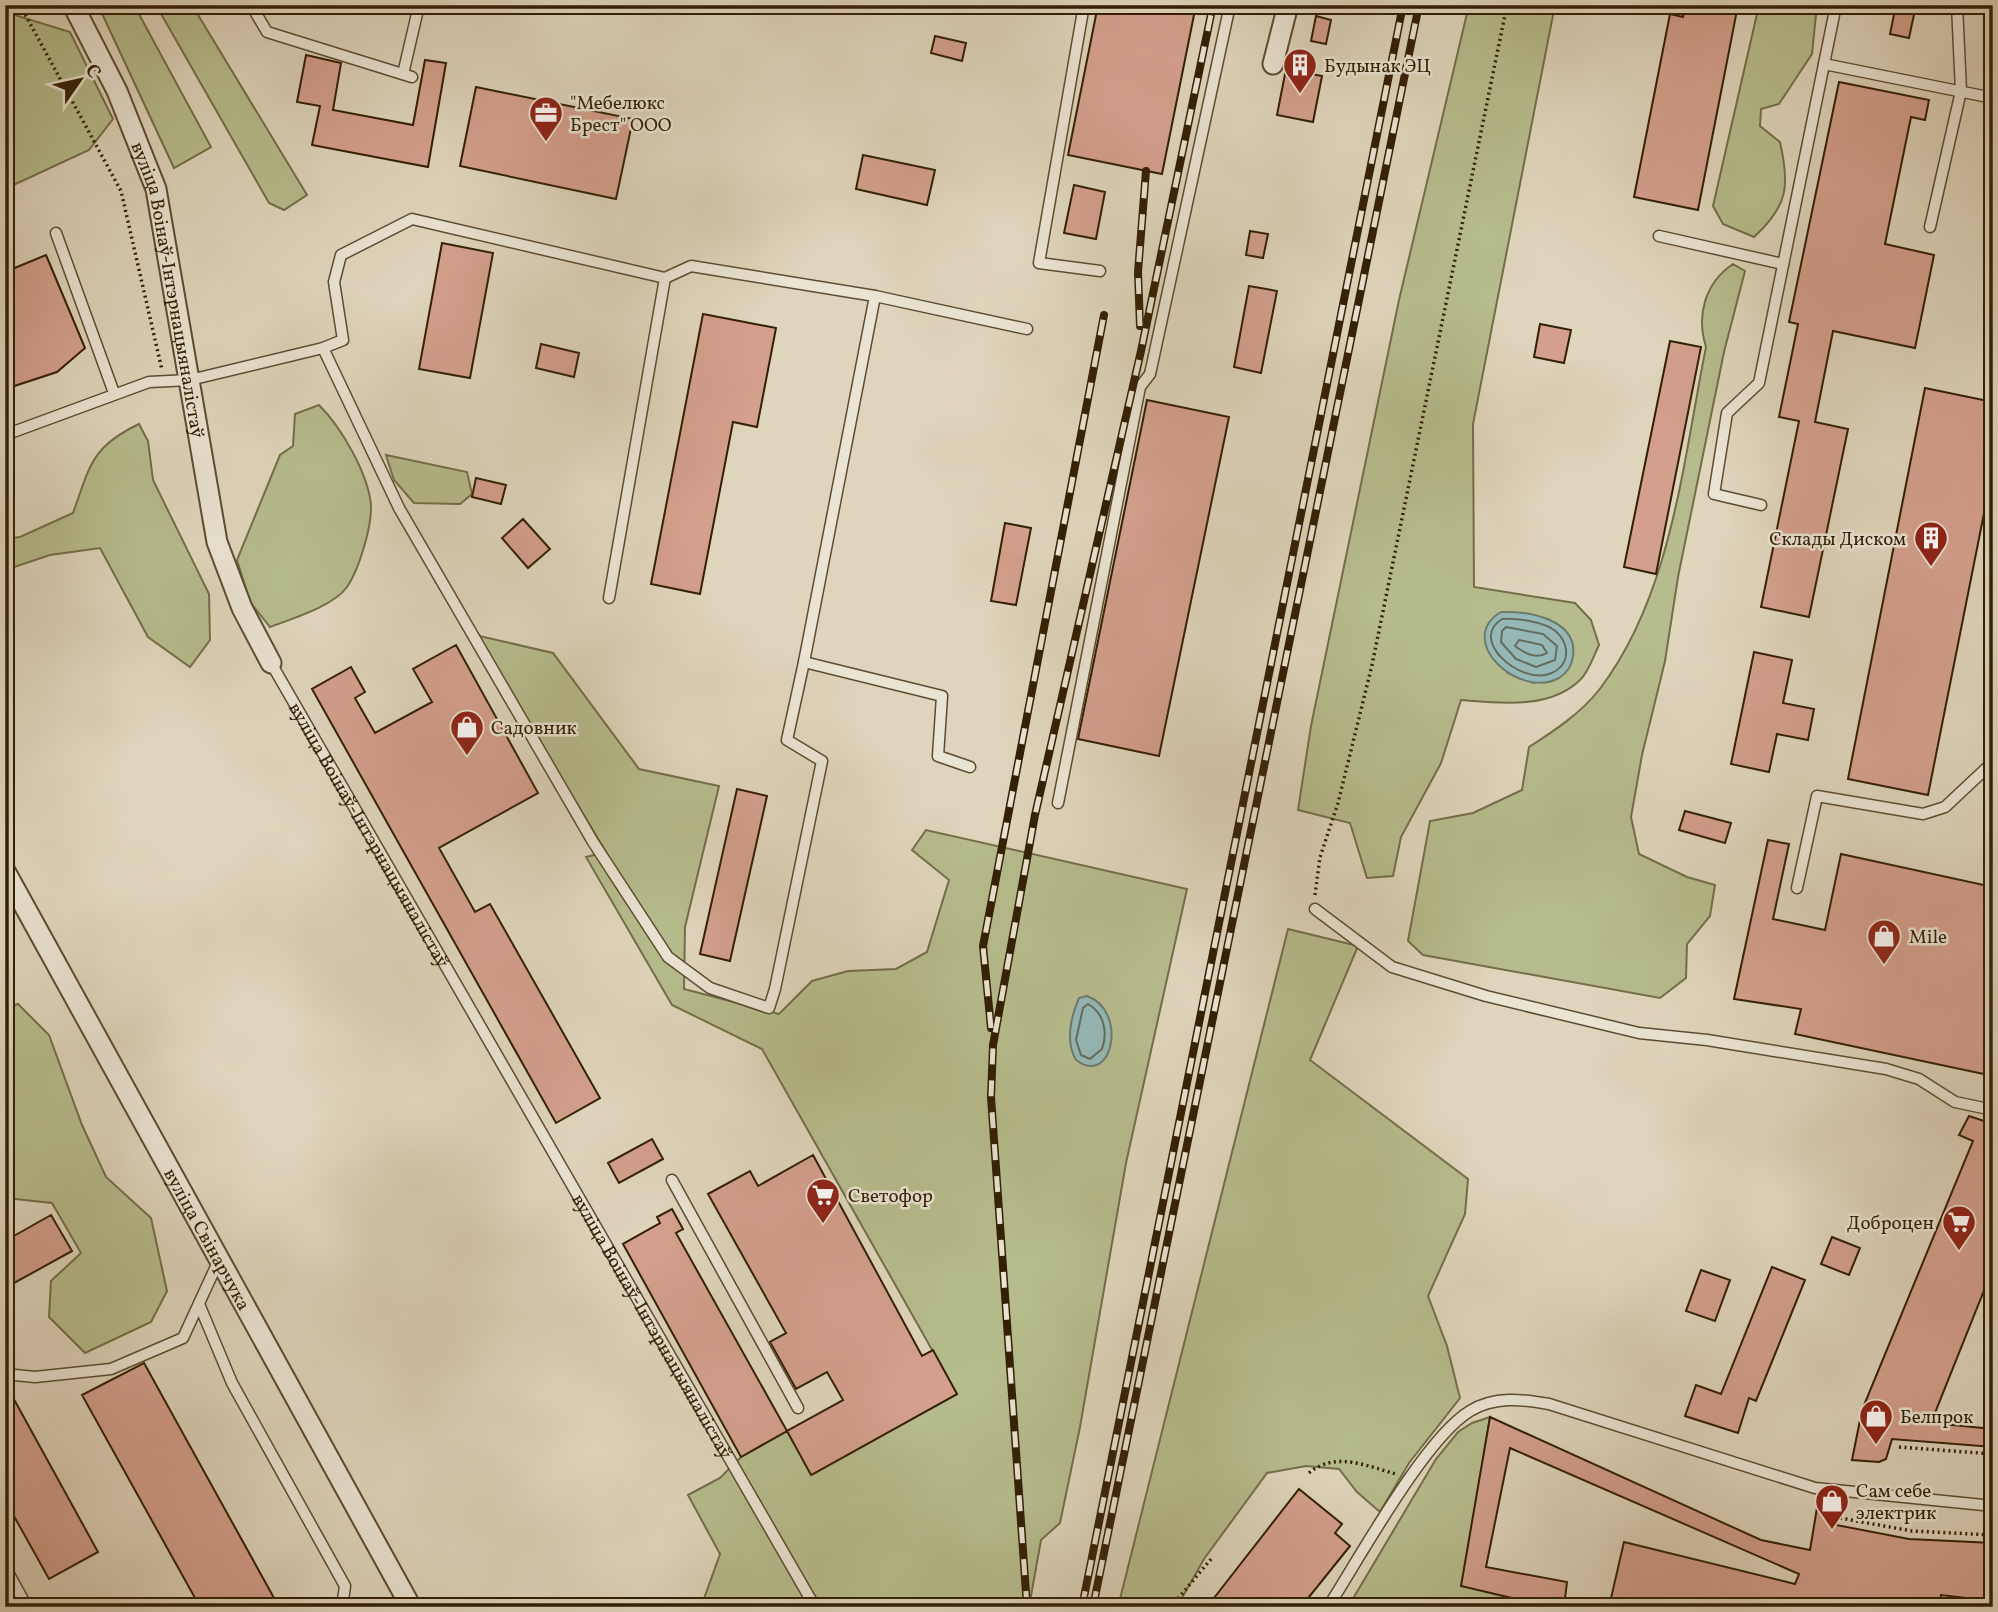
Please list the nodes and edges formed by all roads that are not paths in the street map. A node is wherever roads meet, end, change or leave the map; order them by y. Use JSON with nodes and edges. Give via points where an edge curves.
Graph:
{"nodes":[{"id":1,"x":73,"y":5,"type":"edge"},
{"id":2,"x":251,"y":5,"type":"edge"},
{"id":3,"x":419,"y":5,"type":"edge"},
{"id":4,"x":1084,"y":5,"type":"edge"},
{"id":5,"x":1230,"y":5,"type":"edge"},
{"id":6,"x":1288,"y":5,"type":"edge"},
{"id":7,"x":1836,"y":5,"type":"edge"},
{"id":8,"x":1957,"y":5,"type":"edge"},
{"id":9,"x":1273,"y":64,"type":"dead end"},
{"id":10,"x":1824,"y":64,"type":"junction"},
{"id":11,"x":1961,"y":91,"type":"junction"},
{"id":12,"x":1993,"y":97,"type":"edge"},
{"id":13,"x":1930,"y":227,"type":"dead end"},
{"id":14,"x":56,"y":233,"type":"dead end"},
{"id":15,"x":1659,"y":236,"type":"dead end"},
{"id":16,"x":1783,"y":264,"type":"junction"},
{"id":17,"x":1100,"y":271,"type":"dead end"},
{"id":18,"x":665,"y":278,"type":"junction"},
{"id":19,"x":875,"y":296,"type":"junction"},
{"id":20,"x":1027,"y":329,"type":"dead end"},
{"id":21,"x":323,"y":348,"type":"junction"},
{"id":22,"x":191,"y":380,"type":"junction"},
{"id":23,"x":114,"y":393,"type":"junction"},
{"id":24,"x":5,"y":435,"type":"edge"},
{"id":25,"x":1761,"y":505,"type":"dead end"},
{"id":26,"x":609,"y":597,"type":"dead end"},
{"id":27,"x":804,"y":662,"type":"junction"},
{"id":28,"x":271,"y":663,"type":"joint"},
{"id":29,"x":1993,"y":762,"type":"edge"},
{"id":30,"x":971,"y":767,"type":"dead end"},
{"id":31,"x":1058,"y":803,"type":"dead end"},
{"id":32,"x":5,"y":871,"type":"edge"},
{"id":33,"x":1797,"y":888,"type":"dead end"},
{"id":34,"x":1315,"y":909,"type":"road end"},
{"id":35,"x":1993,"y":1110,"type":"edge"},
{"id":36,"x":672,"y":1180,"type":"dead end"},
{"id":37,"x":219,"y":1259,"type":"junction"},
{"id":38,"x":199,"y":1304,"type":"junction"},
{"id":39,"x":5,"y":1374,"type":"edge"},
{"id":40,"x":798,"y":1408,"type":"dead end"},
{"id":41,"x":1993,"y":1506,"type":"edge"},
{"id":42,"x":5,"y":1567,"type":"edge"},
{"id":43,"x":27,"y":1607,"type":"edge"},
{"id":44,"x":342,"y":1607,"type":"edge"},
{"id":45,"x":411,"y":1607,"type":"edge"},
{"id":46,"x":815,"y":1607,"type":"edge"},
{"id":47,"x":1328,"y":1607,"type":"edge"}],
"edges":[{"from":1,"to":22,"type":"street","name":"вуліца Воінаў-Інтэрнацыяналістаў","via":[[117,91],[156,189]]},
{"from":2,"to":3,"type":"lane","via":[[267,32],[407,76]]},
{"from":4,"to":17,"type":"lane","via":[[1039,262]]},
{"from":5,"to":31,"type":"lane","via":[[1150,374],[1140,387]]},
{"from":6,"to":9,"type":"street"},
{"from":7,"to":10,"type":"lane"},
{"from":8,"to":11,"type":"lane"},
{"from":10,"to":11,"type":"lane"},
{"from":10,"to":16,"type":"lane"},
{"from":11,"to":12,"type":"lane"},
{"from":11,"to":13,"type":"lane"},
{"from":14,"to":23,"type":"lane"},
{"from":15,"to":16,"type":"lane"},
{"from":16,"to":25,"type":"lane","via":[[1759,383],[1727,413],[1714,494]]},
{"from":18,"to":19,"type":"lane","via":[[691,266]]},
{"from":18,"to":21,"type":"lane","via":[[412,219],[341,255],[334,282],[343,340]]},
{"from":18,"to":26,"type":"lane"},
{"from":19,"to":20,"type":"lane"},
{"from":19,"to":27,"type":"lane"},
{"from":21,"to":22,"type":"lane"},
{"from":21,"to":27,"type":"lane","via":[[406,520],[593,842],[668,957],[710,988],[769,1008],[822,761],[787,740]]},
{"from":22,"to":23,"type":"lane","via":[[164,379]]},
{"from":22,"to":28,"type":"street","name":"вуліца Воінаў-Інтэрнацыяналістаў","via":[[217,542],[242,608]]},
{"from":23,"to":24,"type":"lane"},
{"from":27,"to":30,"type":"lane","via":[[942,696],[938,756]]},
{"from":28,"to":46,"type":"lane","name":"вуліца Воінаў-Інтэрнацыяналістаў"},
{"from":29,"to":33,"type":"lane","via":[[1945,807],[1923,814],[1817,796]]},
{"from":32,"to":37,"type":"street","name":"вуліца Свінарчука"},
{"from":34,"to":35,"type":"lane","via":[[1392,967],[1486,996],[1639,1032],[1886,1069],[1919,1079],[1955,1102]]},
{"from":36,"to":40,"type":"lane"},
{"from":37,"to":38,"type":"lane"},
{"from":37,"to":45,"type":"street","name":"вуліца Свінарчука"},
{"from":38,"to":39,"type":"lane","via":[[183,1338],[111,1369],[35,1377]]},
{"from":38,"to":44,"type":"lane","via":[[232,1383],[345,1586]]},
{"from":41,"to":47,"type":"lane","via":[[1815,1489],[1549,1404],[1520,1399],[1493,1402],[1471,1410],[1451,1426]]},
{"from":42,"to":43,"type":"lane"}]}
